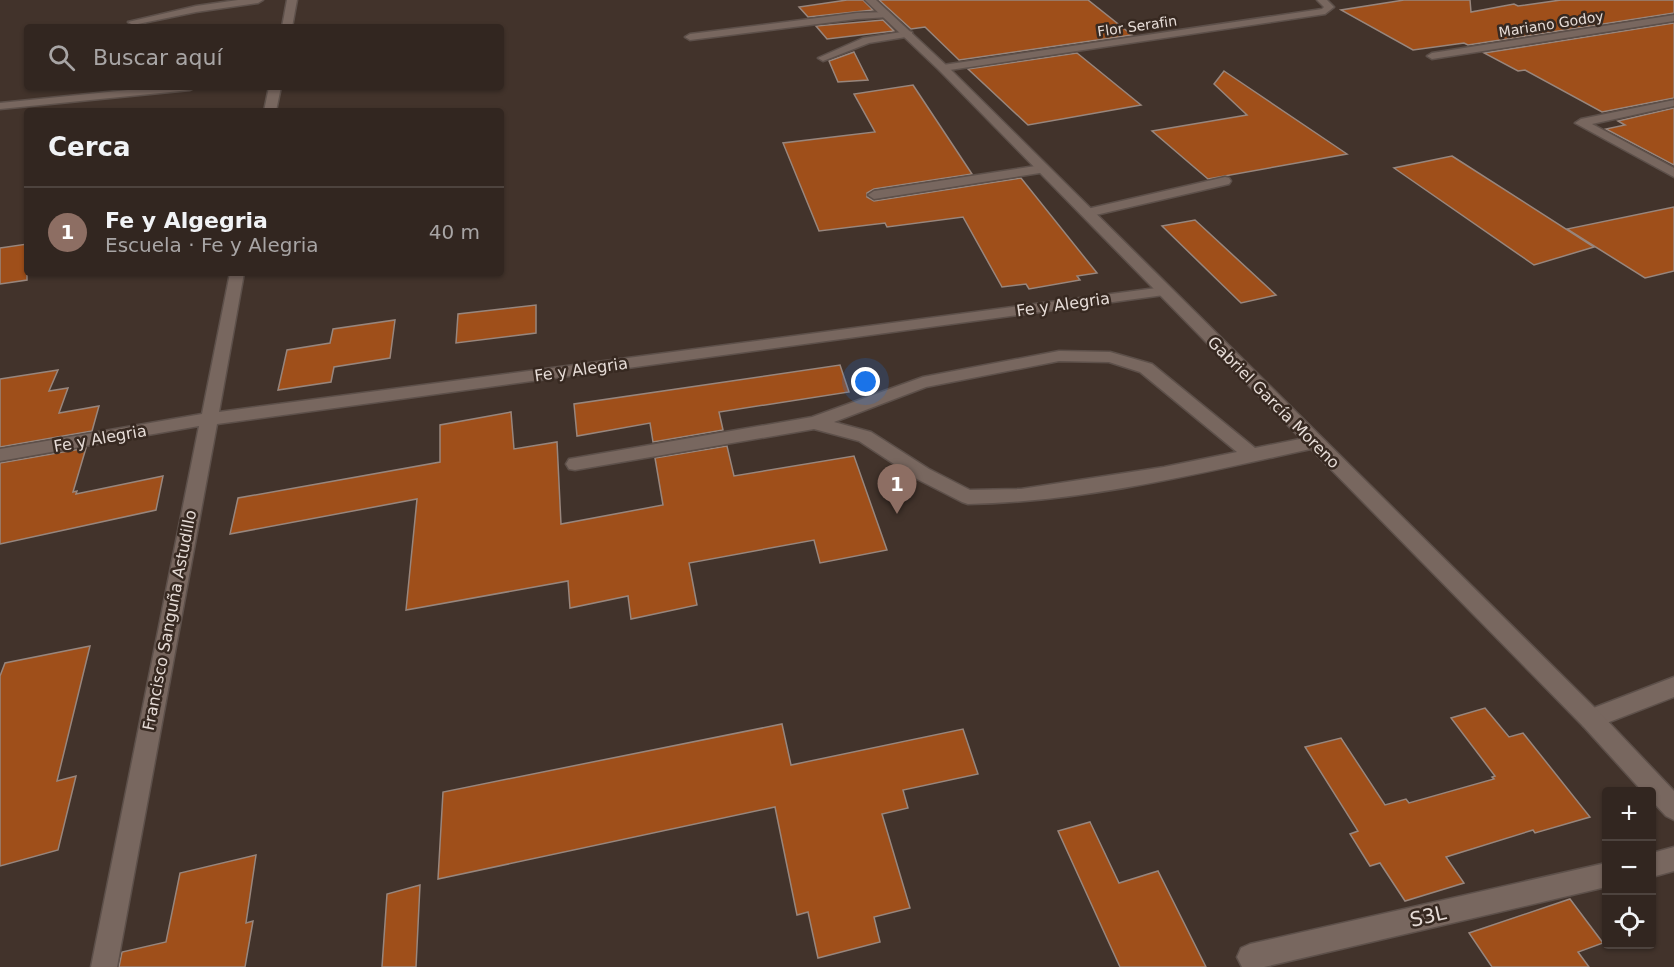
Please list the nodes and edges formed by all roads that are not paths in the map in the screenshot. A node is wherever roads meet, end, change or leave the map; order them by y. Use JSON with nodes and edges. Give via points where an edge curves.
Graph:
{"nodes":[{"id":1,"x":258,"y":0,"type":"edge"},
{"id":2,"x":292,"y":0,"type":"edge"},
{"id":3,"x":870,"y":0,"type":"edge"},
{"id":4,"x":1324,"y":1,"type":"edge"},
{"id":5,"x":886,"y":15,"type":"junction"},
{"id":6,"x":1674,"y":18,"type":"edge"},
{"id":7,"x":133,"y":22,"type":"dead end"},
{"id":8,"x":288,"y":24,"type":"edge"},
{"id":9,"x":908,"y":34,"type":"junction"},
{"id":10,"x":690,"y":37,"type":"dead end"},
{"id":11,"x":1432,"y":56,"type":"dead end"},
{"id":12,"x":823,"y":58,"type":"dead end"},
{"id":13,"x":943,"y":68,"type":"junction"},
{"id":14,"x":160,"y":90,"type":"edge"},
{"id":15,"x":274,"y":90,"type":"edge"},
{"id":16,"x":0,"y":106,"type":"edge"},
{"id":17,"x":1671,"y":106,"type":"edge"},
{"id":18,"x":270,"y":108,"type":"edge"},
{"id":19,"x":1042,"y":168,"type":"junction"},
{"id":20,"x":1674,"y":173,"type":"edge"},
{"id":21,"x":1225,"y":181,"type":"dead end"},
{"id":22,"x":874,"y":195,"type":"dead end"},
{"id":23,"x":1087,"y":213,"type":"junction"},
{"id":24,"x":236,"y":276,"type":"edge"},
{"id":25,"x":1164,"y":291,"type":"junction"},
{"id":26,"x":207,"y":419,"type":"junction"},
{"id":27,"x":814,"y":423,"type":"junction"},
{"id":28,"x":1315,"y":442,"type":"junction"},
{"id":29,"x":0,"y":455,"type":"edge"},
{"id":30,"x":1252,"y":455,"type":"junction"},
{"id":31,"x":575,"y":464,"type":"dead end"},
{"id":32,"x":1674,"y":687,"type":"edge"},
{"id":33,"x":1591,"y":718,"type":"junction"},
{"id":34,"x":1674,"y":808,"type":"edge"},
{"id":35,"x":1674,"y":860,"type":"edge"},
{"id":36,"x":1656,"y":864,"type":"edge"},
{"id":37,"x":1602,"y":876,"type":"edge"},
{"id":38,"x":1250,"y":957,"type":"dead end"},
{"id":39,"x":104,"y":967,"type":"edge"}],
"edges":[{"from":1,"to":7,"type":"street"},
{"from":2,"to":8,"type":"street"},
{"from":3,"to":5,"type":"street","name":"Gabriel García Moreno"},
{"from":4,"to":13,"type":"street","name":"Flor Serafin","via":[[1329,7],[1324,11]]},
{"from":5,"to":9,"type":"street","name":"Gabriel García Moreno"},
{"from":5,"to":10,"type":"street"},
{"from":6,"to":11,"type":"street","name":"Mariano Godoy"},
{"from":9,"to":12,"type":"street","via":[[867,40]]},
{"from":9,"to":13,"type":"street","name":"Gabriel García Moreno"},
{"from":13,"to":19,"type":"street","name":"Gabriel García Moreno"},
{"from":14,"to":16,"type":"street"},
{"from":15,"to":18,"type":"street"},
{"from":17,"to":20,"type":"street","via":[[1581,123]]},
{"from":19,"to":22,"type":"street"},
{"from":19,"to":23,"type":"street","name":"Gabriel García Moreno"},
{"from":21,"to":23,"type":"street"},
{"from":23,"to":25,"type":"street","name":"Gabriel García Moreno"},
{"from":24,"to":26,"type":"street","name":"Francisco Sanguña Astudillo"},
{"from":25,"to":26,"type":"street","name":"Fe y Alegria"},
{"from":25,"to":28,"type":"street","name":"Gabriel García Moreno"},
{"from":26,"to":29,"type":"street","name":"Fe y Alegria"},
{"from":26,"to":39,"type":"street","name":"Francisco Sanguña Astudillo"},
{"from":27,"to":30,"type":"street","via":[[865,436],[923,474],[968,496],[1021,496],[1164,474]]},
{"from":27,"to":30,"type":"street","via":[[923,382],[1059,356],[1110,357],[1146,368]]},
{"from":27,"to":31,"type":"street"},
{"from":28,"to":30,"type":"street"},
{"from":28,"to":33,"type":"street","name":"Gabriel García Moreno"},
{"from":32,"to":33,"type":"street"},
{"from":33,"to":34,"type":"street","name":"Gabriel García Moreno"},
{"from":35,"to":36,"type":"street"},
{"from":37,"to":38,"type":"street","name":"S3L"}]}
